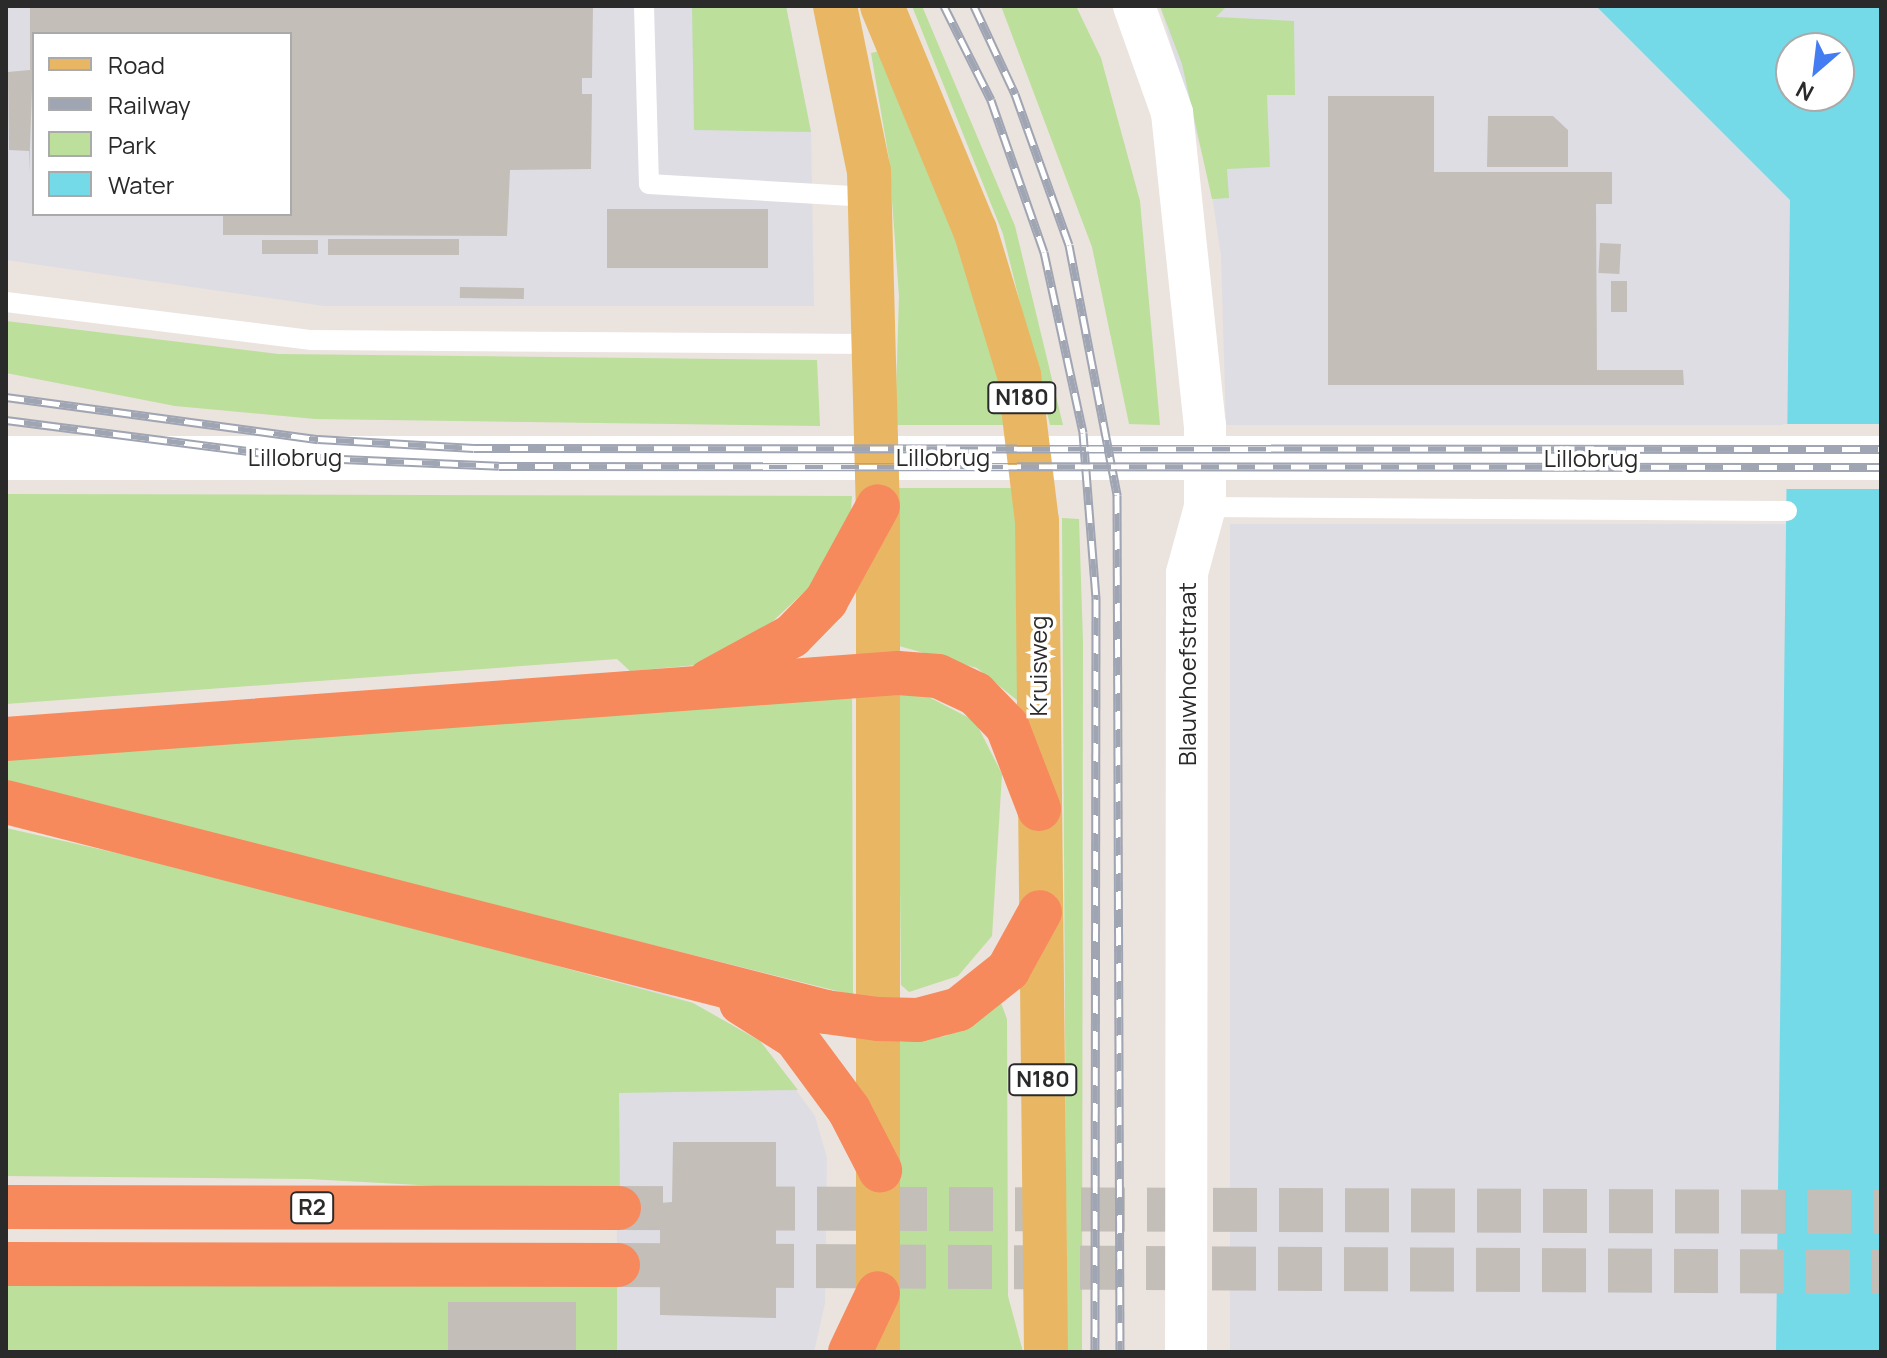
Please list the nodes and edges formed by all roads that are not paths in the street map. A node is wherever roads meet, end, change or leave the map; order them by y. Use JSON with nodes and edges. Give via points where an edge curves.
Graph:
{"nodes":[{"id":1,"x":644,"y":6,"type":"edge"},
{"id":2,"x":835,"y":6,"type":"edge"},
{"id":3,"x":1134,"y":6,"type":"edge"},
{"id":4,"x":883,"y":8,"type":"edge"},
{"id":5,"x":869,"y":197,"type":"junction"},
{"id":6,"x":6,"y":302,"type":"edge"},
{"id":7,"x":872,"y":344,"type":"junction"},
{"id":8,"x":6,"y":458,"type":"edge"},
{"id":9,"x":1881,"y":458,"type":"edge"},
{"id":10,"x":878,"y":506,"type":"junction"},
{"id":11,"x":1205,"y":507,"type":"junction"},
{"id":12,"x":1787,"y":511,"type":"dead end"},
{"id":13,"x":877,"y":675,"type":"junction"},
{"id":14,"x":691,"y":688,"type":"junction"},
{"id":15,"x":6,"y":739,"type":"edge"},
{"id":16,"x":6,"y":802,"type":"edge"},
{"id":17,"x":1039,"y":809,"type":"junction"},
{"id":18,"x":1040,"y":912,"type":"junction"},
{"id":19,"x":701,"y":980,"type":"junction"},
{"id":20,"x":878,"y":1019,"type":"junction"},
{"id":21,"x":880,"y":1170,"type":"junction"},
{"id":22,"x":6,"y":1207,"type":"edge"},
{"id":23,"x":619,"y":1208,"type":"tunnel mouth"},
{"id":24,"x":6,"y":1264,"type":"edge"},
{"id":25,"x":618,"y":1265,"type":"tunnel mouth"},
{"id":26,"x":878,"y":1293,"type":"junction"},
{"id":27,"x":850,"y":1352,"type":"edge"},
{"id":28,"x":878,"y":1352,"type":"edge"},
{"id":29,"x":1046,"y":1352,"type":"edge"},
{"id":30,"x":1186,"y":1352,"type":"edge"}],
"edges":[{"from":1,"to":5,"type":"lane","via":[[649,184]]},
{"from":2,"to":5,"type":"main road","via":[[855,86]]},
{"from":3,"to":11,"type":"street","name":"Blauwhoefstraat","via":[[1172,113],[1183,182]]},
{"from":4,"to":17,"type":"main road","name":"Kruisweg","number":"N180","via":[[975,230],[1019,375],[1037,521]]},
{"from":5,"to":7,"type":"main road"},
{"from":6,"to":7,"type":"lane","via":[[312,340]]},
{"from":7,"to":10,"type":"main road"},
{"from":8,"to":9,"type":"street","name":"Lillobrug"},
{"from":10,"to":13,"type":"main road"},
{"from":10,"to":14,"type":"highway","via":[[826,601],[792,636]]},
{"from":11,"to":12,"type":"lane"},
{"from":11,"to":30,"type":"street","name":"Blauwhoefstraat","via":[[1187,573]]},
{"from":13,"to":14,"type":"highway"},
{"from":13,"to":17,"type":"highway","via":[[938,676],[976,694],[1007,726]]},
{"from":13,"to":20,"type":"main road"},
{"from":14,"to":15,"type":"highway"},
{"from":16,"to":19,"type":"highway"},
{"from":17,"to":18,"type":"main road","name":"Kruisweg","number":"N180"},
{"from":18,"to":20,"type":"highway","via":[[1008,970],[959,1009],[918,1020]]},
{"from":18,"to":29,"type":"main road","name":"Kruisweg","number":"N180"},
{"from":19,"to":20,"type":"highway"},
{"from":19,"to":21,"type":"highway","via":[[795,1037],[849,1110]]},
{"from":20,"to":21,"type":"main road"},
{"from":21,"to":26,"type":"main road"},
{"from":22,"to":23,"type":"highway","number":"R2"},
{"from":24,"to":25,"type":"highway"},
{"from":26,"to":27,"type":"highway"},
{"from":26,"to":28,"type":"main road"}]}
